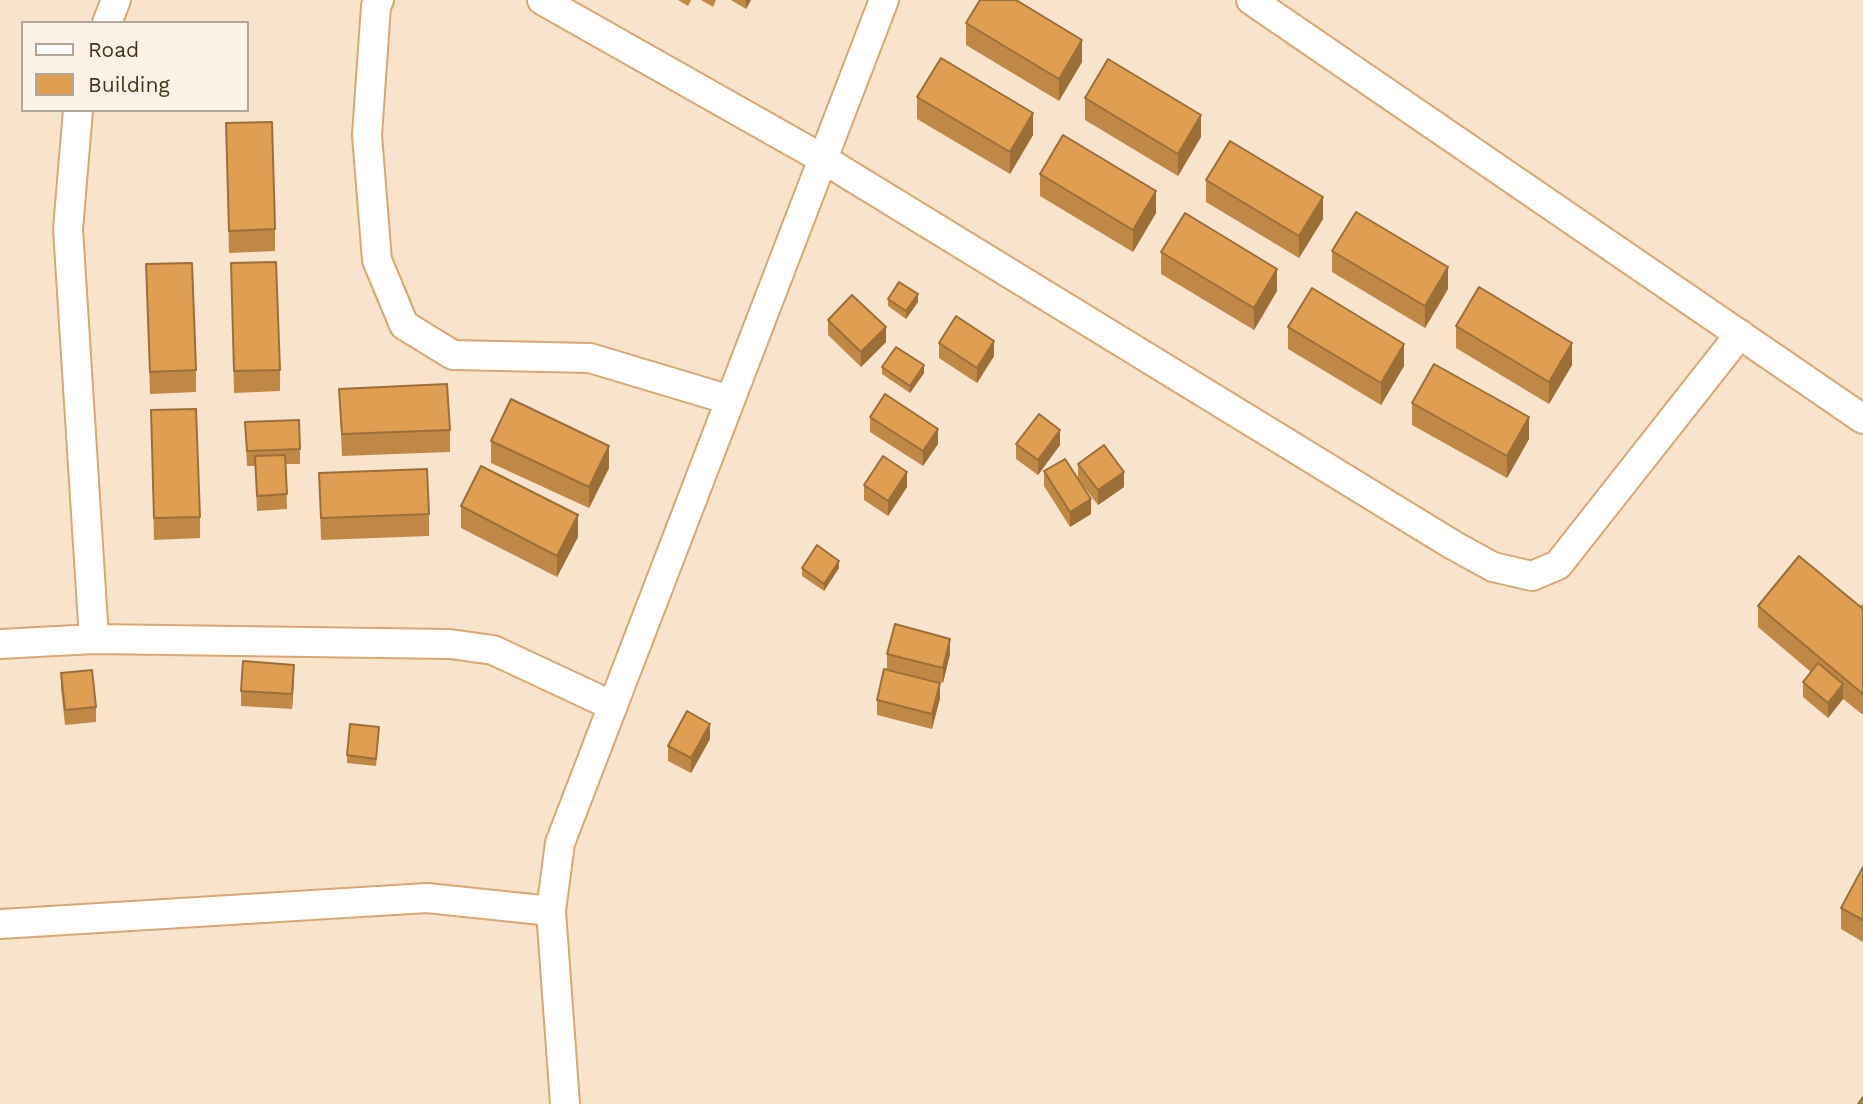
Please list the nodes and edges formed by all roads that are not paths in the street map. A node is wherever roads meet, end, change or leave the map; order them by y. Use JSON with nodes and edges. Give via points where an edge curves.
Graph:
{"nodes":[{"id":1,"x":116,"y":0,"type":"edge"},
{"id":2,"x":379,"y":0,"type":"edge"},
{"id":3,"x":542,"y":0,"type":"edge"},
{"id":4,"x":884,"y":0,"type":"edge"},
{"id":5,"x":1251,"y":0,"type":"edge"},
{"id":6,"x":108,"y":21,"type":"edge"},
{"id":7,"x":78,"y":112,"type":"edge"},
{"id":8,"x":823,"y":159,"type":"junction"},
{"id":9,"x":1740,"y":334,"type":"junction"},
{"id":10,"x":730,"y":400,"type":"junction"},
{"id":11,"x":1863,"y":419,"type":"edge"},
{"id":12,"x":93,"y":639,"type":"junction"},
{"id":13,"x":0,"y":644,"type":"edge"},
{"id":14,"x":613,"y":706,"type":"junction"},
{"id":15,"x":551,"y":911,"type":"junction"},
{"id":16,"x":0,"y":924,"type":"edge"},
{"id":17,"x":565,"y":1104,"type":"edge"}],
"edges":[{"from":1,"to":6,"type":"street"},
{"from":2,"to":10,"type":"street","via":[[367,135],[369,163],[377,260],[404,326],[453,355],[590,358]]},
{"from":3,"to":8,"type":"street"},
{"from":4,"to":8,"type":"street"},
{"from":5,"to":9,"type":"street"},
{"from":7,"to":12,"type":"street","via":[[68,229]]},
{"from":8,"to":9,"type":"street","via":[[1453,545],[1493,566],[1532,576],[1558,565]]},
{"from":8,"to":10,"type":"street"},
{"from":9,"to":11,"type":"street"},
{"from":10,"to":14,"type":"street"},
{"from":12,"to":13,"type":"street"},
{"from":12,"to":14,"type":"street","via":[[450,644],[493,650]]},
{"from":14,"to":15,"type":"street","via":[[561,843]]},
{"from":15,"to":16,"type":"street","via":[[427,898]]},
{"from":15,"to":17,"type":"street"}]}
